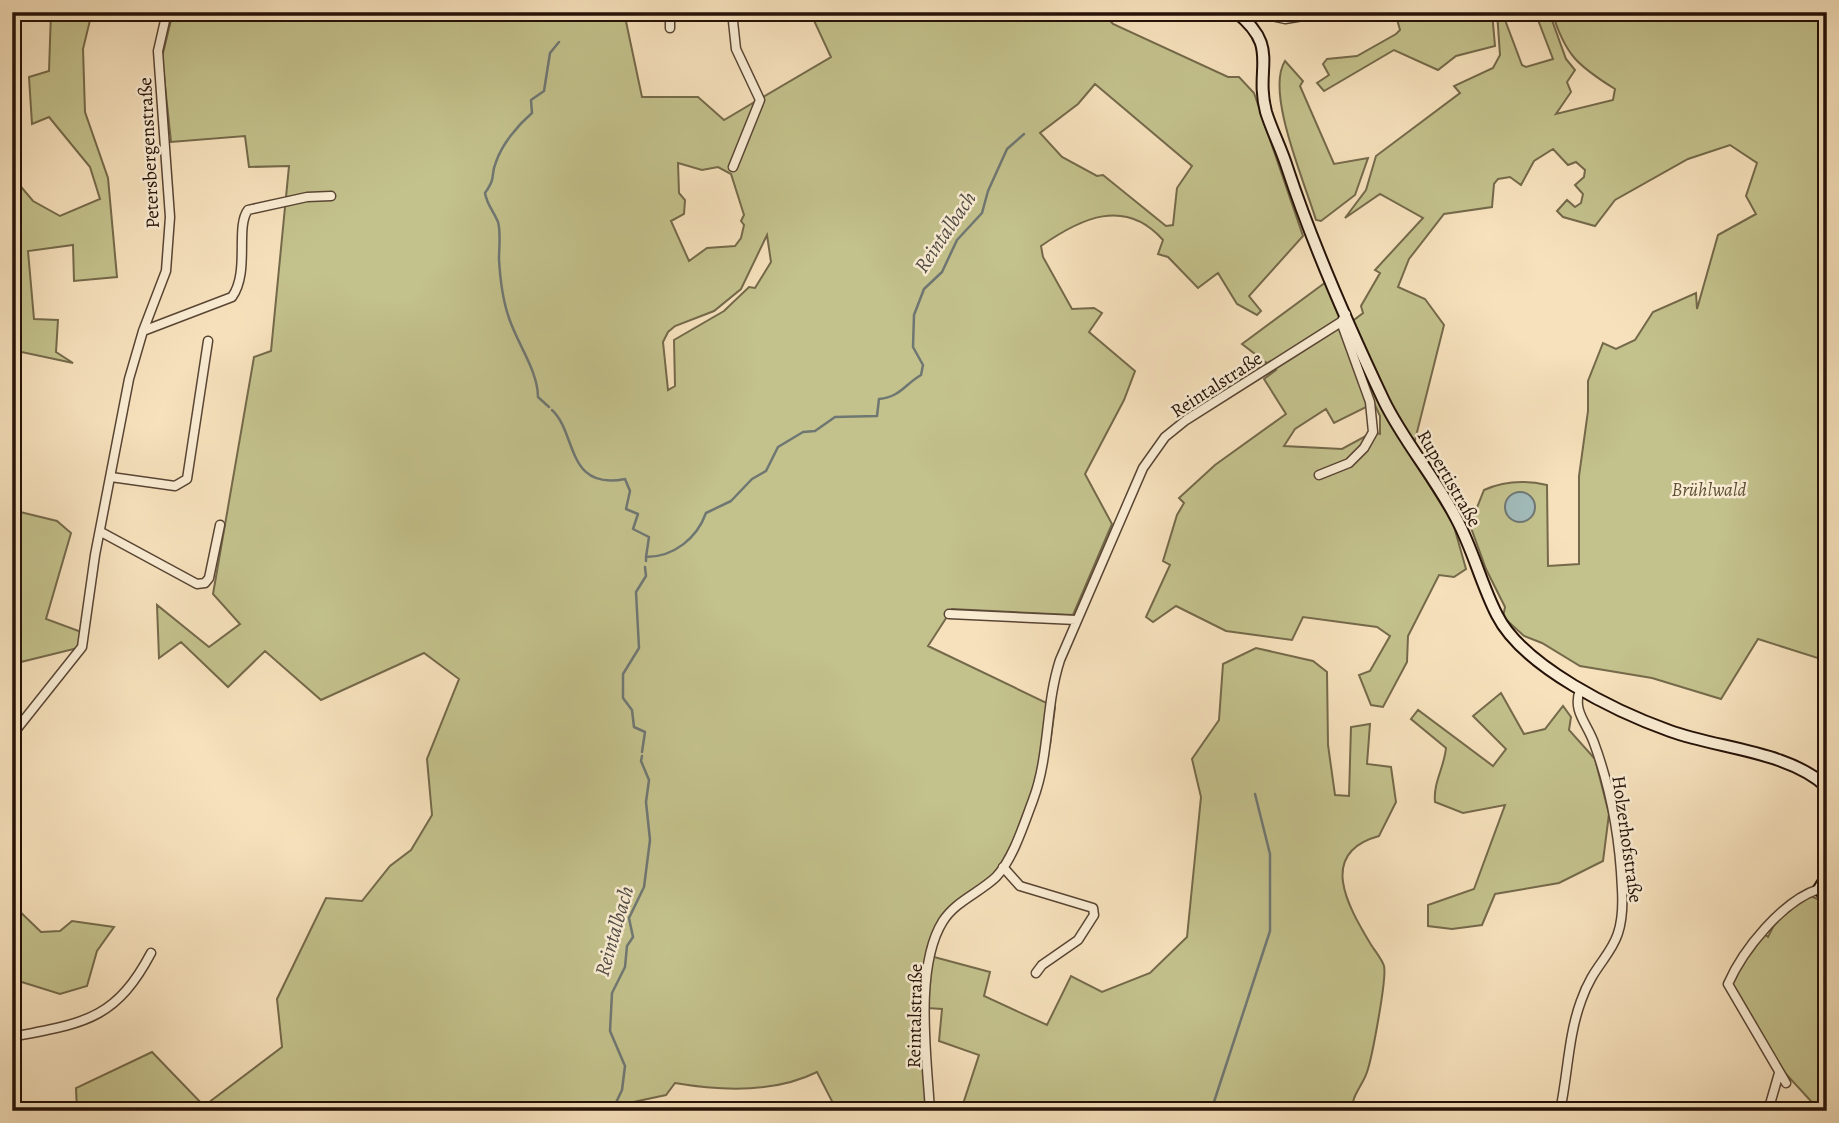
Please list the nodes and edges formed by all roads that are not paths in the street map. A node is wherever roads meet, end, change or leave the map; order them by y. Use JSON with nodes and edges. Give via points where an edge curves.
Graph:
{"nodes":[{"id":1,"x":670,"y":12,"type":"edge"},
{"id":2,"x":732,"y":12,"type":"edge"},
{"id":3,"x":1236,"y":12,"type":"edge"},
{"id":4,"x":1254,"y":12,"type":"edge"},
{"id":5,"x":1327,"y":12,"type":"edge"},
{"id":6,"x":166,"y":14,"type":"edge"},
{"id":7,"x":670,"y":28,"type":"dead end"},
{"id":8,"x":733,"y":167,"type":"dead end"},
{"id":9,"x":331,"y":196,"type":"dead end"},
{"id":10,"x":1344,"y":318,"type":"junction"},
{"id":11,"x":143,"y":331,"type":"junction"},
{"id":12,"x":208,"y":341,"type":"dead end"},
{"id":13,"x":1319,"y":475,"type":"dead end"},
{"id":14,"x":111,"y":477,"type":"junction"},
{"id":15,"x":220,"y":525,"type":"dead end"},
{"id":16,"x":101,"y":532,"type":"junction"},
{"id":17,"x":949,"y":614,"type":"dead end"},
{"id":18,"x":1076,"y":620,"type":"junction"},
{"id":19,"x":1580,"y":690,"type":"junction"},
{"id":20,"x":12,"y":735,"type":"edge"},
{"id":21,"x":1827,"y":787,"type":"edge"},
{"id":22,"x":1003,"y":867,"type":"junction"},
{"id":23,"x":1827,"y":876,"type":"edge"},
{"id":24,"x":1819,"y":888,"type":"junction"},
{"id":25,"x":1827,"y":898,"type":"edge"},
{"id":26,"x":151,"y":953,"type":"dead end"},
{"id":27,"x":1036,"y":973,"type":"dead end"},
{"id":28,"x":12,"y":1037,"type":"edge"},
{"id":29,"x":1779,"y":1073,"type":"junction"},
{"id":30,"x":1786,"y":1083,"type":"dead end"},
{"id":31,"x":930,"y":1111,"type":"edge"},
{"id":32,"x":1560,"y":1111,"type":"edge"},
{"id":33,"x":1768,"y":1111,"type":"edge"}],
"edges":[{"from":1,"to":7,"type":"street"},
{"from":2,"to":8,"type":"street","via":[[736,49],[761,100]]},
{"from":3,"to":10,"type":"main road","name":"Rupertistraße","via":[[1261,39],[1266,110]]},
{"from":4,"to":5,"type":"street","via":[[1285,19]]},
{"from":6,"to":11,"type":"street","name":"Petersbergenstraße","via":[[158,51],[170,217],[166,271]]},
{"from":9,"to":11,"type":"street","via":[[248,211],[244,258],[232,298]]},
{"from":10,"to":13,"type":"street","via":[[1370,402],[1373,432],[1349,463]]},
{"from":10,"to":18,"type":"street","name":"Reintalstraße","via":[[1165,437],[1143,468]]},
{"from":10,"to":19,"type":"main road","name":"Rupertistraße","via":[[1385,403],[1457,518],[1497,617],[1510,635]]},
{"from":11,"to":14,"type":"street","name":"Petersbergenstraße"},
{"from":12,"to":14,"type":"street","via":[[187,479],[175,486]]},
{"from":14,"to":16,"type":"street","name":"Petersbergenstraße"},
{"from":15,"to":16,"type":"street","via":[[209,578],[197,584]]},
{"from":16,"to":20,"type":"street","name":"Petersbergenstraße","via":[[82,647]]},
{"from":17,"to":18,"type":"street"},
{"from":18,"to":22,"type":"street","name":"Reintalstraße","via":[[1052,682],[1039,783]]},
{"from":19,"to":21,"type":"main road","name":"Rupertistraße","via":[[1671,732],[1803,769]]},
{"from":19,"to":32,"type":"street","name":"Holzerhofstraße","via":[[1577,711],[1591,734],[1609,791],[1623,922],[1615,947],[1584,991]]},
{"from":22,"to":27,"type":"street","via":[[1020,886],[1093,908],[1094,915],[1078,940]]},
{"from":22,"to":31,"type":"street","name":"Reintalstraße","via":[[944,920],[931,950],[926,995]]},
{"from":23,"to":24,"type":"main road"},
{"from":24,"to":25,"type":"main road"},
{"from":24,"to":29,"type":"street","via":[[1801,895],[1756,939],[1728,984]]},
{"from":26,"to":28,"type":"street","via":[[136,981],[107,1009],[79,1022]]},
{"from":29,"to":30,"type":"street"},
{"from":29,"to":33,"type":"street"}]}
